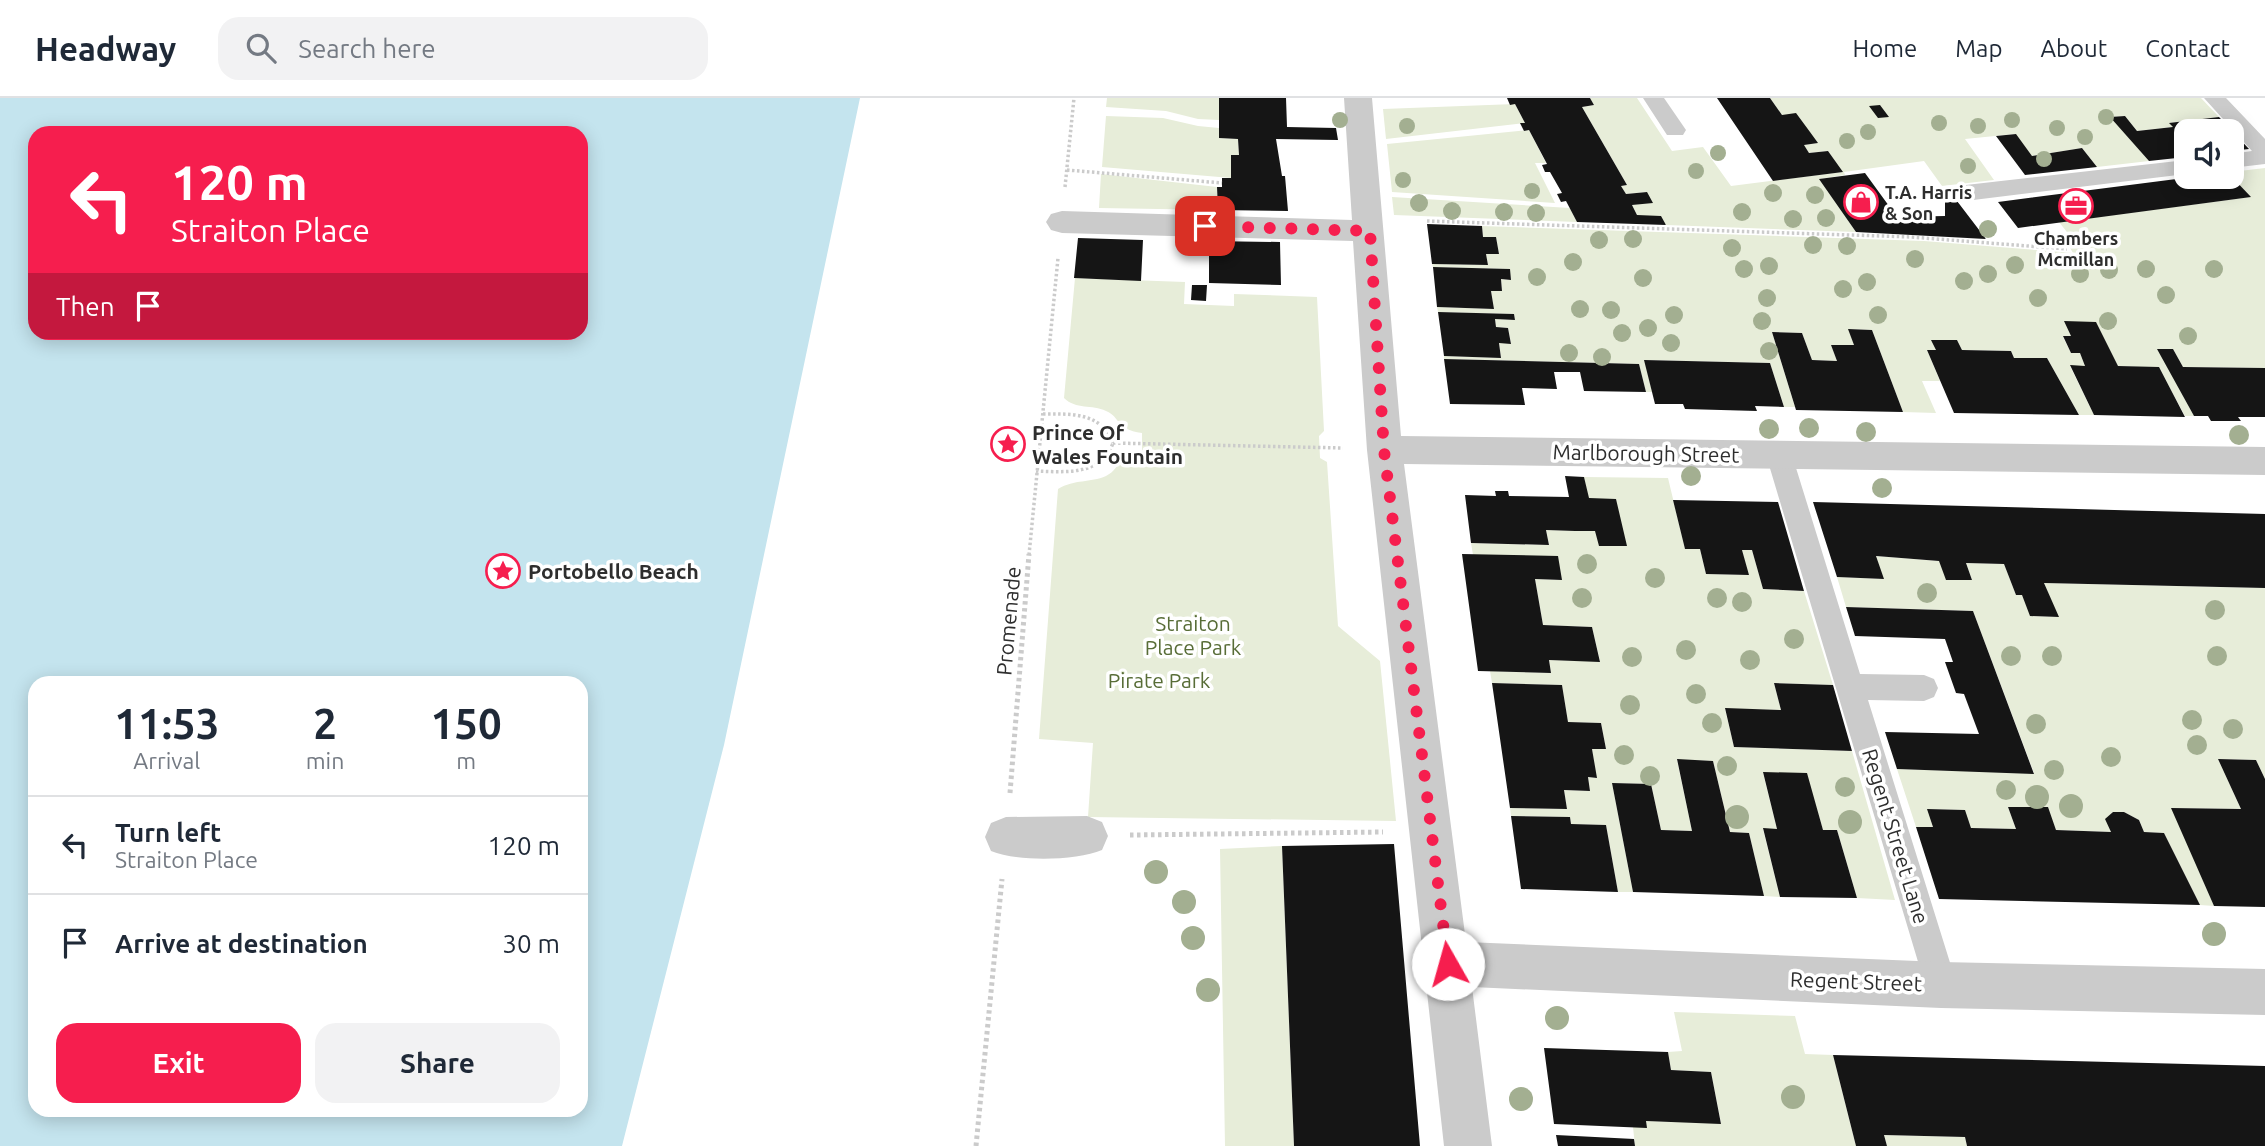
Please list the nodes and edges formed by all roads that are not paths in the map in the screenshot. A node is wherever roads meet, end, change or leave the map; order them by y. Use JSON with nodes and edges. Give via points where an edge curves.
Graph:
{"nodes":[{"id":1,"x":1358,"y":98,"type":"edge"},
{"id":2,"x":1653,"y":98,"type":"edge"},
{"id":3,"x":2214,"y":98,"type":"edge"},
{"id":4,"x":1675,"y":130,"type":"dead end"},
{"id":5,"x":2265,"y":152,"type":"edge"},
{"id":6,"x":2265,"y":157,"type":"edge"},
{"id":7,"x":2244,"y":159,"type":"edge"},
{"id":8,"x":2174,"y":168,"type":"edge"},
{"id":9,"x":1957,"y":194,"type":"dead end"},
{"id":10,"x":1062,"y":222,"type":"road end"},
{"id":11,"x":1370,"y":231,"type":"junction"},
{"id":12,"x":1384,"y":450,"type":"junction"},
{"id":13,"x":1779,"y":455,"type":"junction"},
{"id":14,"x":2265,"y":461,"type":"edge"},
{"id":15,"x":1850,"y":687,"type":"junction"},
{"id":16,"x":1924,"y":688,"type":"dead end"},
{"id":17,"x":1087,"y":836,"type":"road end"},
{"id":18,"x":1006,"y":837,"type":"road end"},
{"id":19,"x":1448,"y":964,"type":"junction"},
{"id":20,"x":1941,"y":985,"type":"junction"},
{"id":21,"x":2265,"y":992,"type":"edge"},
{"id":22,"x":1468,"y":1146,"type":"edge"}],
"edges":[{"from":1,"to":11,"type":"street"},
{"from":2,"to":4,"type":"lane"},
{"from":3,"to":5,"type":"lane"},
{"from":6,"to":7,"type":"lane"},
{"from":8,"to":9,"type":"lane"},
{"from":10,"to":11,"type":"street"},
{"from":11,"to":12,"type":"street"},
{"from":12,"to":13,"type":"street","name":"Marlborough Street"},
{"from":12,"to":19,"type":"street"},
{"from":13,"to":14,"type":"street","name":"Marlborough Street"},
{"from":13,"to":15,"type":"lane","name":"Regent Street Lane"},
{"from":15,"to":16,"type":"lane"},
{"from":15,"to":20,"type":"lane","name":"Regent Street Lane"},
{"from":17,"to":18,"type":"street"},
{"from":19,"to":20,"type":"street","name":"Regent Street"},
{"from":19,"to":22,"type":"street"},
{"from":20,"to":21,"type":"street","name":"Regent Street"}]}
